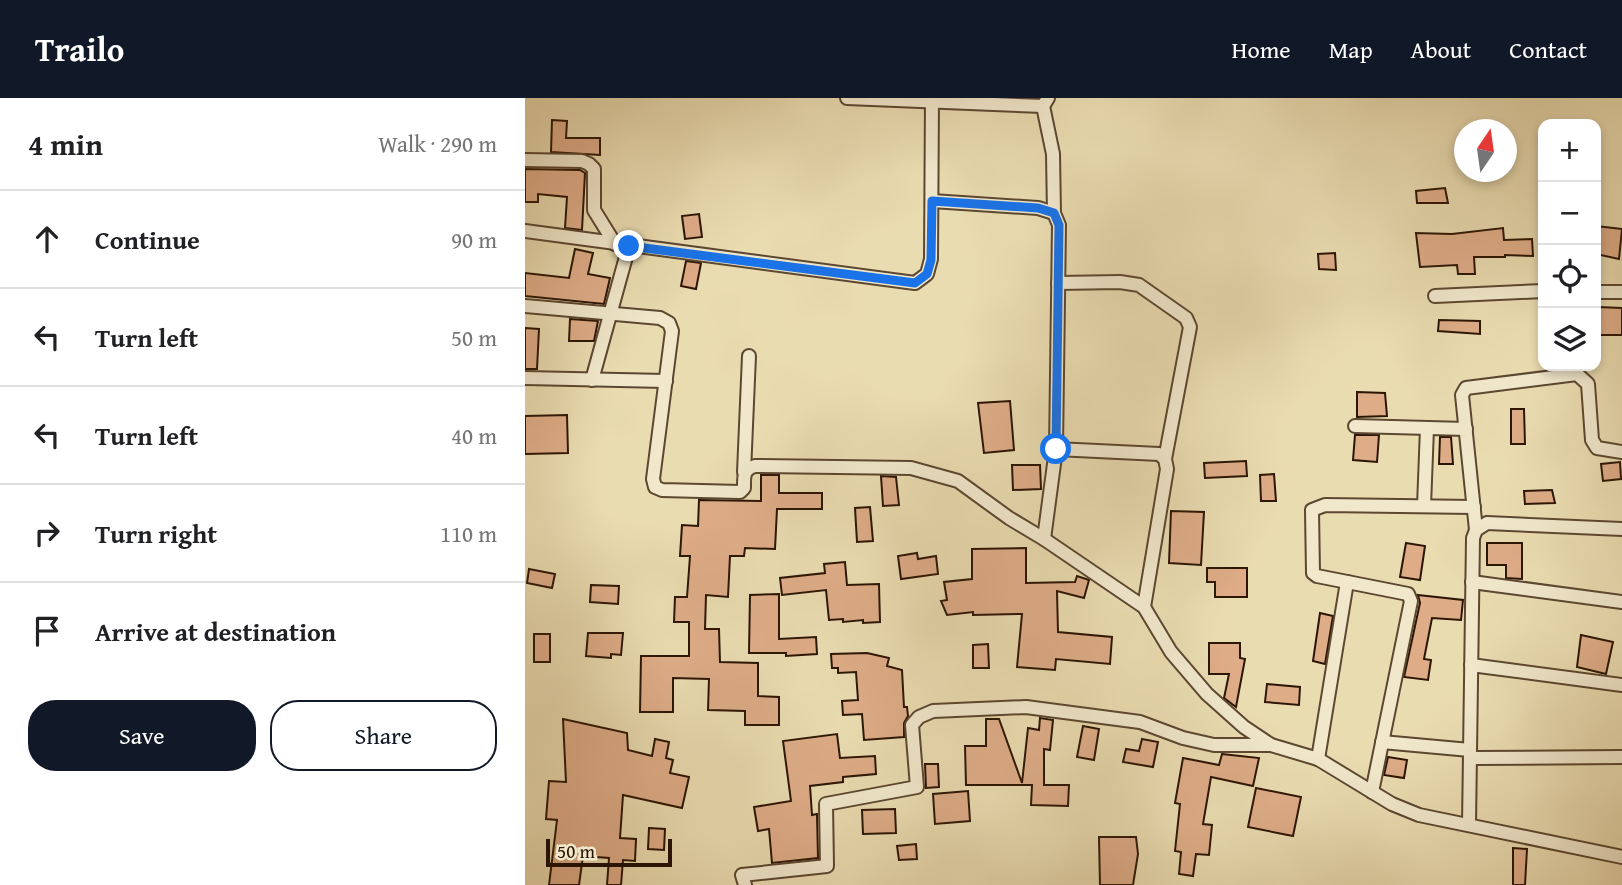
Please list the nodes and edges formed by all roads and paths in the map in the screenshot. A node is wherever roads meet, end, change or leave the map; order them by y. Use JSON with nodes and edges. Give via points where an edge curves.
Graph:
{"nodes":[{"id":1,"x":847,"y":98,"type":"edge"},
{"id":2,"x":932,"y":100,"type":"edge"},
{"id":3,"x":982,"y":100,"type":"edge"},
{"id":4,"x":1046,"y":102,"type":"edge"},
{"id":5,"x":525,"y":160,"type":"edge"},
{"id":6,"x":932,"y":201,"type":"junction"},
{"id":7,"x":1054,"y":213,"type":"junction"},
{"id":8,"x":525,"y":231,"type":"edge"},
{"id":9,"x":615,"y":244,"type":"junction"},
{"id":10,"x":629,"y":246,"type":"junction"},
{"id":11,"x":1058,"y":283,"type":"junction"},
{"id":12,"x":1538,"y":291,"type":"edge"},
{"id":13,"x":1601,"y":292,"type":"edge"},
{"id":14,"x":1622,"y":292,"type":"edge"},
{"id":15,"x":1436,"y":296,"type":"dead end"},
{"id":16,"x":525,"y":306,"type":"edge"},
{"id":17,"x":610,"y":314,"type":"junction"},
{"id":18,"x":749,"y":356,"type":"dead end"},
{"id":19,"x":525,"y":378,"type":"edge"},
{"id":20,"x":592,"y":380,"type":"junction"},
{"id":21,"x":666,"y":381,"type":"junction"},
{"id":22,"x":1355,"y":426,"type":"dead end"},
{"id":23,"x":1427,"y":428,"type":"junction"},
{"id":24,"x":1466,"y":429,"type":"junction"},
{"id":25,"x":1056,"y":449,"type":"junction"},
{"id":26,"x":1622,"y":452,"type":"edge"},
{"id":27,"x":1165,"y":459,"type":"junction"},
{"id":28,"x":744,"y":472,"type":"junction"},
{"id":29,"x":1424,"y":506,"type":"junction"},
{"id":30,"x":1473,"y":507,"type":"junction"},
{"id":31,"x":1622,"y":529,"type":"edge"},
{"id":32,"x":1476,"y":530,"type":"junction"},
{"id":33,"x":1044,"y":538,"type":"junction"},
{"id":34,"x":1347,"y":582,"type":"junction"},
{"id":35,"x":1472,"y":582,"type":"junction"},
{"id":36,"x":1622,"y":602,"type":"edge"},
{"id":37,"x":1144,"y":607,"type":"junction"},
{"id":38,"x":1471,"y":665,"type":"junction"},
{"id":39,"x":1622,"y":685,"type":"edge"},
{"id":40,"x":1382,"y":742,"type":"junction"},
{"id":41,"x":1271,"y":745,"type":"junction"},
{"id":42,"x":1470,"y":754,"type":"junction"},
{"id":43,"x":1622,"y":757,"type":"edge"},
{"id":44,"x":1318,"y":759,"type":"junction"},
{"id":45,"x":1372,"y":792,"type":"junction"},
{"id":46,"x":1469,"y":825,"type":"junction"},
{"id":47,"x":1622,"y":857,"type":"edge"},
{"id":48,"x":745,"y":885,"type":"edge"}],
"edges":[{"from":1,"to":2,"type":"street"},
{"from":2,"to":3,"type":"street"},
{"from":2,"to":6,"type":"street"},
{"from":3,"to":4,"type":"street"},
{"from":4,"to":7,"type":"street"},
{"from":5,"to":9,"type":"street","via":[[589,163],[594,169],[594,210]]},
{"from":6,"to":7,"type":"street"},
{"from":6,"to":10,"type":"street","via":[[931,260],[927,274],[915,283]]},
{"from":7,"to":11,"type":"street","via":[[1059,225]]},
{"from":8,"to":9,"type":"street"},
{"from":9,"to":10,"type":"street"},
{"from":10,"to":17,"type":"street"},
{"from":11,"to":25,"type":"street"},
{"from":11,"to":27,"type":"street","via":[[1139,285],[1187,318],[1190,327]]},
{"from":12,"to":15,"type":"street"},
{"from":13,"to":14,"type":"street"},
{"from":16,"to":17,"type":"street"},
{"from":17,"to":20,"type":"street"},
{"from":17,"to":21,"type":"street","via":[[660,318],[669,323]]},
{"from":18,"to":28,"type":"street"},
{"from":19,"to":20,"type":"street"},
{"from":20,"to":21,"type":"street"},
{"from":21,"to":28,"type":"street","via":[[655,487],[740,492]]},
{"from":22,"to":23,"type":"street"},
{"from":23,"to":24,"type":"street"},
{"from":23,"to":29,"type":"street"},
{"from":24,"to":26,"type":"street","via":[[1462,395],[1466,388],[1577,374],[1588,384],[1592,440],[1597,448]]},
{"from":24,"to":30,"type":"street"},
{"from":25,"to":27,"type":"street","via":[[1159,454]]},
{"from":25,"to":33,"type":"street"},
{"from":27,"to":37,"type":"street"},
{"from":28,"to":33,"type":"street","via":[[755,466],[911,467],[958,481]]},
{"from":29,"to":30,"type":"street"},
{"from":29,"to":34,"type":"street","via":[[1325,505],[1312,510],[1313,573]]},
{"from":30,"to":32,"type":"street"},
{"from":31,"to":32,"type":"street","via":[[1487,523]]},
{"from":32,"to":35,"type":"street"},
{"from":33,"to":37,"type":"street"},
{"from":34,"to":40,"type":"street","via":[[1408,594],[1411,601]]},
{"from":34,"to":44,"type":"street"},
{"from":35,"to":36,"type":"street"},
{"from":35,"to":38,"type":"street"},
{"from":37,"to":41,"type":"street","via":[[1171,652],[1207,694]]},
{"from":38,"to":39,"type":"street"},
{"from":38,"to":42,"type":"street"},
{"from":40,"to":42,"type":"street"},
{"from":40,"to":45,"type":"street"},
{"from":41,"to":44,"type":"street"},
{"from":41,"to":48,"type":"street","via":[[1214,745],[1140,722],[1026,707],[933,711],[912,725],[917,787],[826,804],[827,866],[742,875]]},
{"from":42,"to":43,"type":"street"},
{"from":42,"to":46,"type":"street"},
{"from":44,"to":45,"type":"street"},
{"from":45,"to":46,"type":"street","via":[[1419,815]]},
{"from":46,"to":47,"type":"street"}]}
